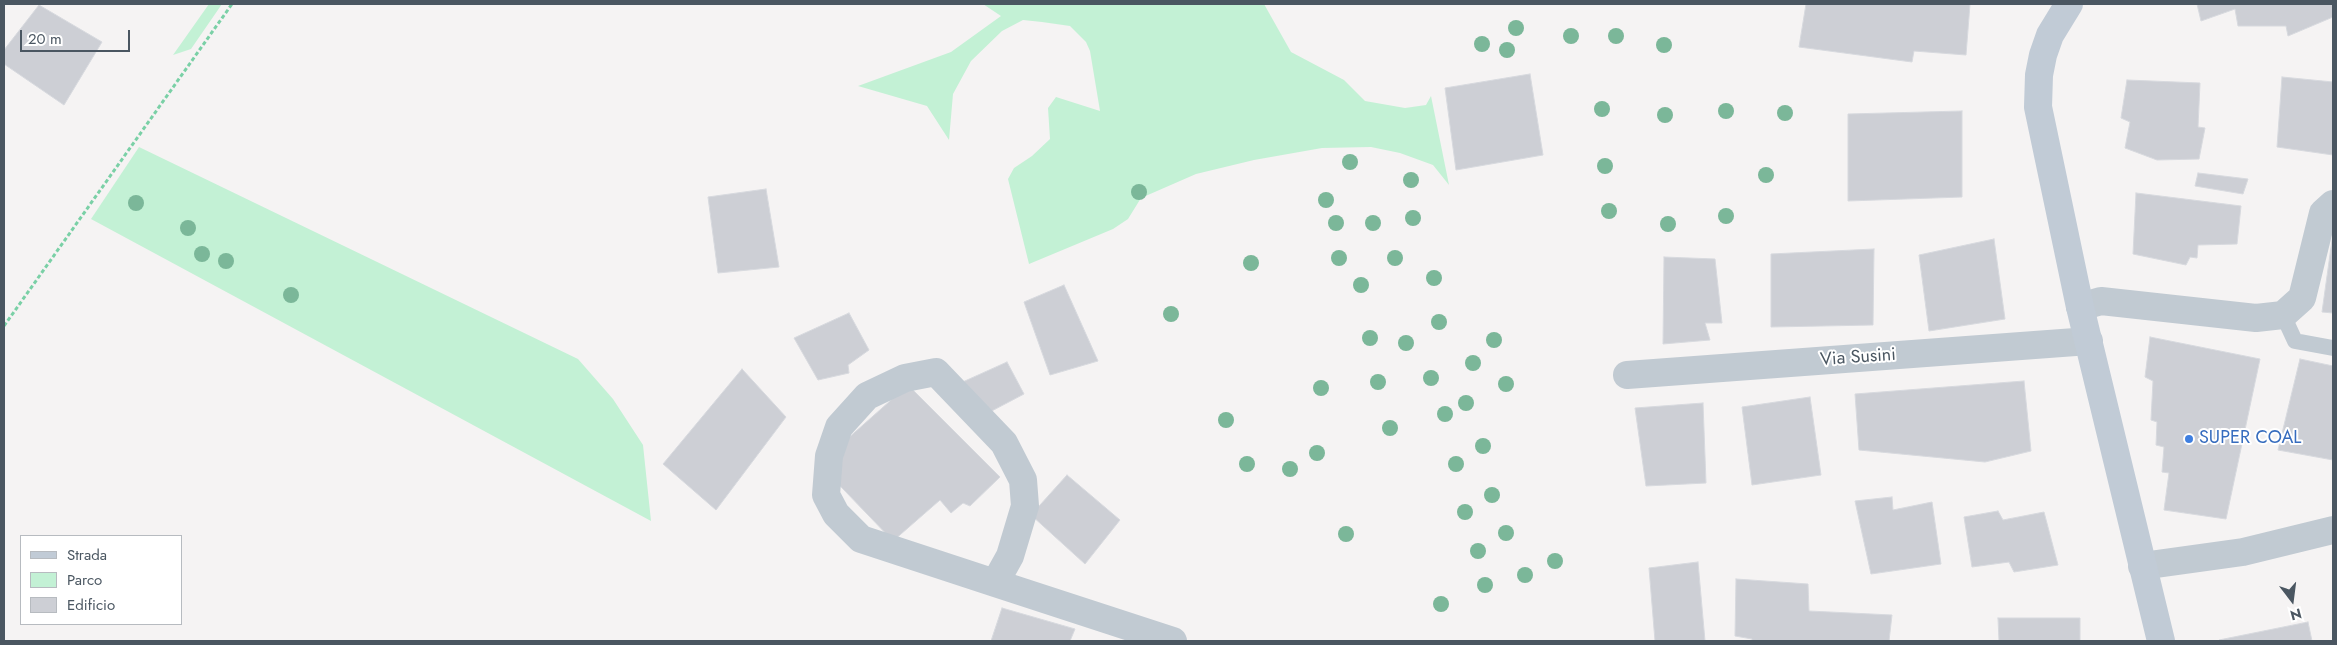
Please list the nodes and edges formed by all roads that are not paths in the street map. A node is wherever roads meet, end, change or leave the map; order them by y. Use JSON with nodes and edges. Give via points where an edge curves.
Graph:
{"nodes":[{"id":1,"x":2069,"y":4,"type":"edge"},
{"id":2,"x":2333,"y":204,"type":"edge"},
{"id":3,"x":2080,"y":306,"type":"junction"},
{"id":4,"x":2283,"y":315,"type":"junction"},
{"id":5,"x":2088,"y":340,"type":"junction"},
{"id":6,"x":2333,"y":348,"type":"edge"},
{"id":7,"x":1627,"y":375,"type":"dead end"},
{"id":8,"x":2333,"y":530,"type":"edge"},
{"id":9,"x":2142,"y":566,"type":"junction"},
{"id":10,"x":994,"y":583,"type":"junction"},
{"id":11,"x":1173,"y":641,"type":"edge"},
{"id":12,"x":2160,"y":641,"type":"edge"}],
"edges":[{"from":1,"to":3,"type":"street","via":[[2050,35],[2043,54],[2038,102]]},
{"from":2,"to":4,"type":"street","via":[[2323,213],[2302,298]]},
{"from":3,"to":4,"type":"street","via":[[2101,301],[2256,318]]},
{"from":3,"to":5,"type":"street"},
{"from":4,"to":6,"type":"lane","via":[[2295,341]]},
{"from":5,"to":7,"type":"street","name":"Via Susini"},
{"from":5,"to":9,"type":"street"},
{"from":8,"to":9,"type":"street","via":[[2242,552]]},
{"from":9,"to":12,"type":"street"},
{"from":10,"to":10,"type":"street","via":[[861,539],[836,514],[826,495],[828,456],[838,427],[867,396],[905,378],[936,372],[1004,443],[1023,480],[1025,506],[1010,556]]},
{"from":10,"to":11,"type":"street"}]}
